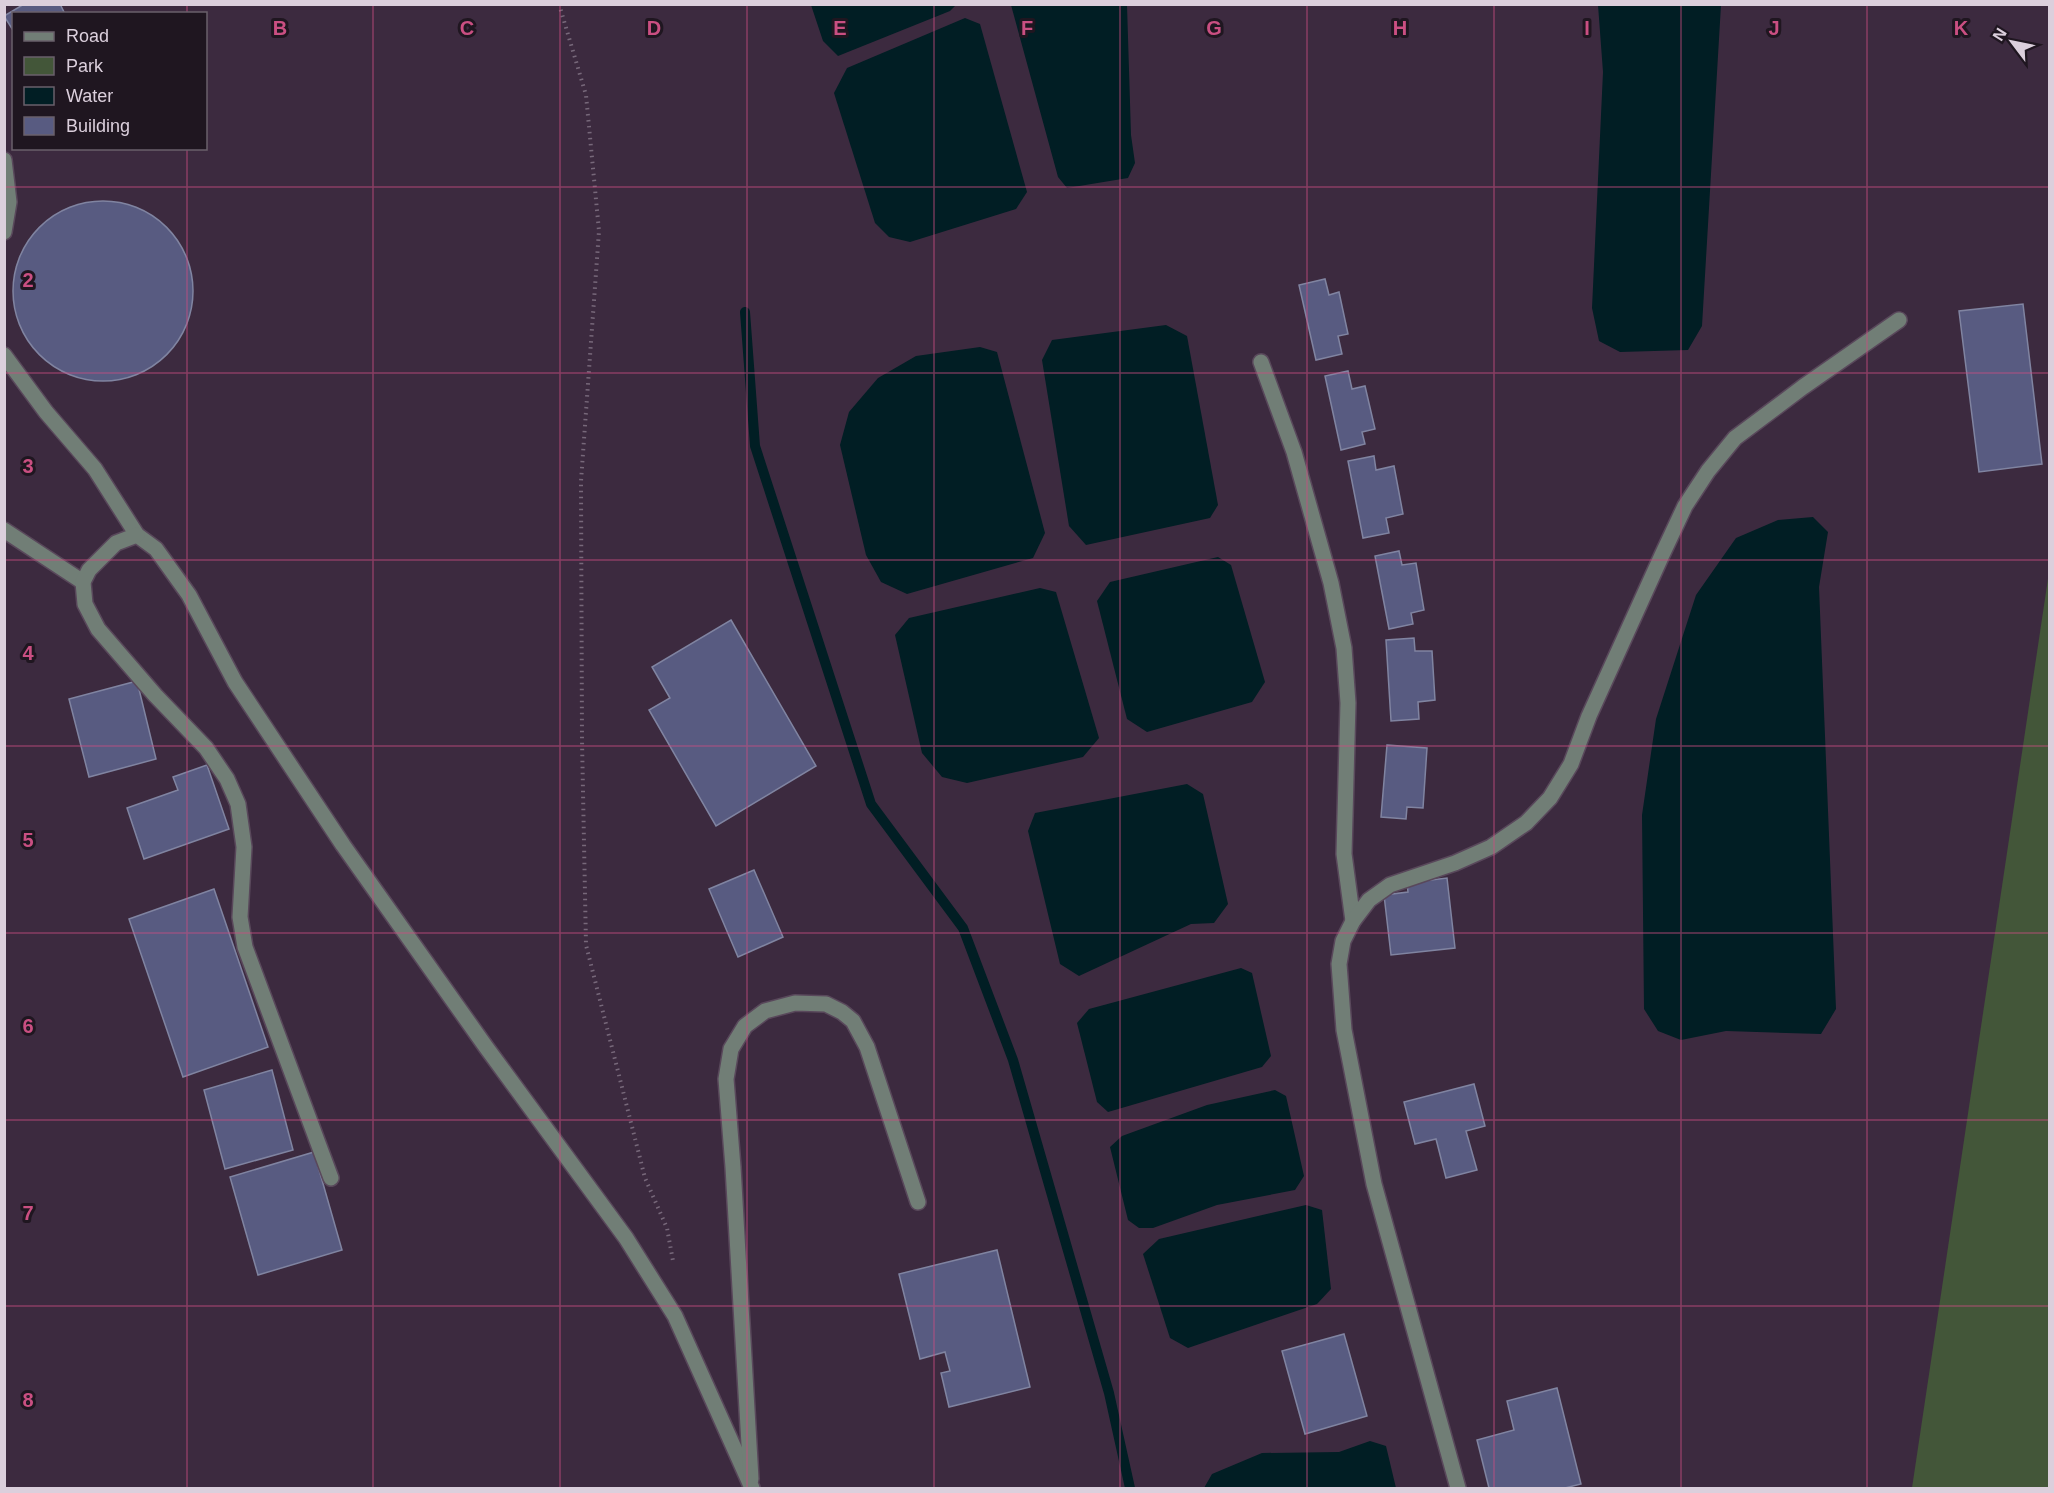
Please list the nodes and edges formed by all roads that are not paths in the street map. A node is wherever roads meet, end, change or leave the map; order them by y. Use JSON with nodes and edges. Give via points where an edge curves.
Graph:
{"nodes":[{"id":1,"x":4,"y":160,"type":"edge"},
{"id":2,"x":4,"y":232,"type":"edge"},
{"id":3,"x":1899,"y":320,"type":"dead end"},
{"id":4,"x":4,"y":355,"type":"edge"},
{"id":5,"x":1261,"y":362,"type":"dead end"},
{"id":6,"x":4,"y":530,"type":"edge"},
{"id":7,"x":137,"y":536,"type":"junction"},
{"id":8,"x":83,"y":582,"type":"junction"},
{"id":9,"x":1353,"y":921,"type":"junction"},
{"id":10,"x":331,"y":1178,"type":"dead end"},
{"id":11,"x":918,"y":1203,"type":"dead end"},
{"id":12,"x":752,"y":1488,"type":"edge"},
{"id":13,"x":1458,"y":1488,"type":"edge"}],
"edges":[{"from":1,"to":2,"type":"street","via":[[9,202]]},
{"from":3,"to":9,"type":"street","via":[[1735,438],[1707,471],[1681,516],[1589,716],[1571,764],[1550,798],[1526,823],[1491,847],[1390,885],[1370,900]]},
{"from":4,"to":7,"type":"street","via":[[95,469]]},
{"from":5,"to":9,"type":"street","via":[[1294,452],[1331,583],[1344,648],[1348,703],[1344,854]]},
{"from":6,"to":8,"type":"street"},
{"from":7,"to":8,"type":"street","via":[[116,543],[89,570]]},
{"from":7,"to":12,"type":"street","via":[[156,549],[189,595],[236,682],[336,835],[626,1238],[675,1316]]},
{"from":8,"to":10,"type":"street","via":[[84,604],[98,629],[206,748],[238,804],[244,847],[240,917],[245,947]]},
{"from":9,"to":13,"type":"street","via":[[1343,941],[1339,964],[1344,1030],[1374,1184]]},
{"from":11,"to":12,"type":"street","via":[[867,1047],[853,1021],[826,1005],[795,1003],[765,1011],[745,1026],[731,1049],[726,1079]]}]}
